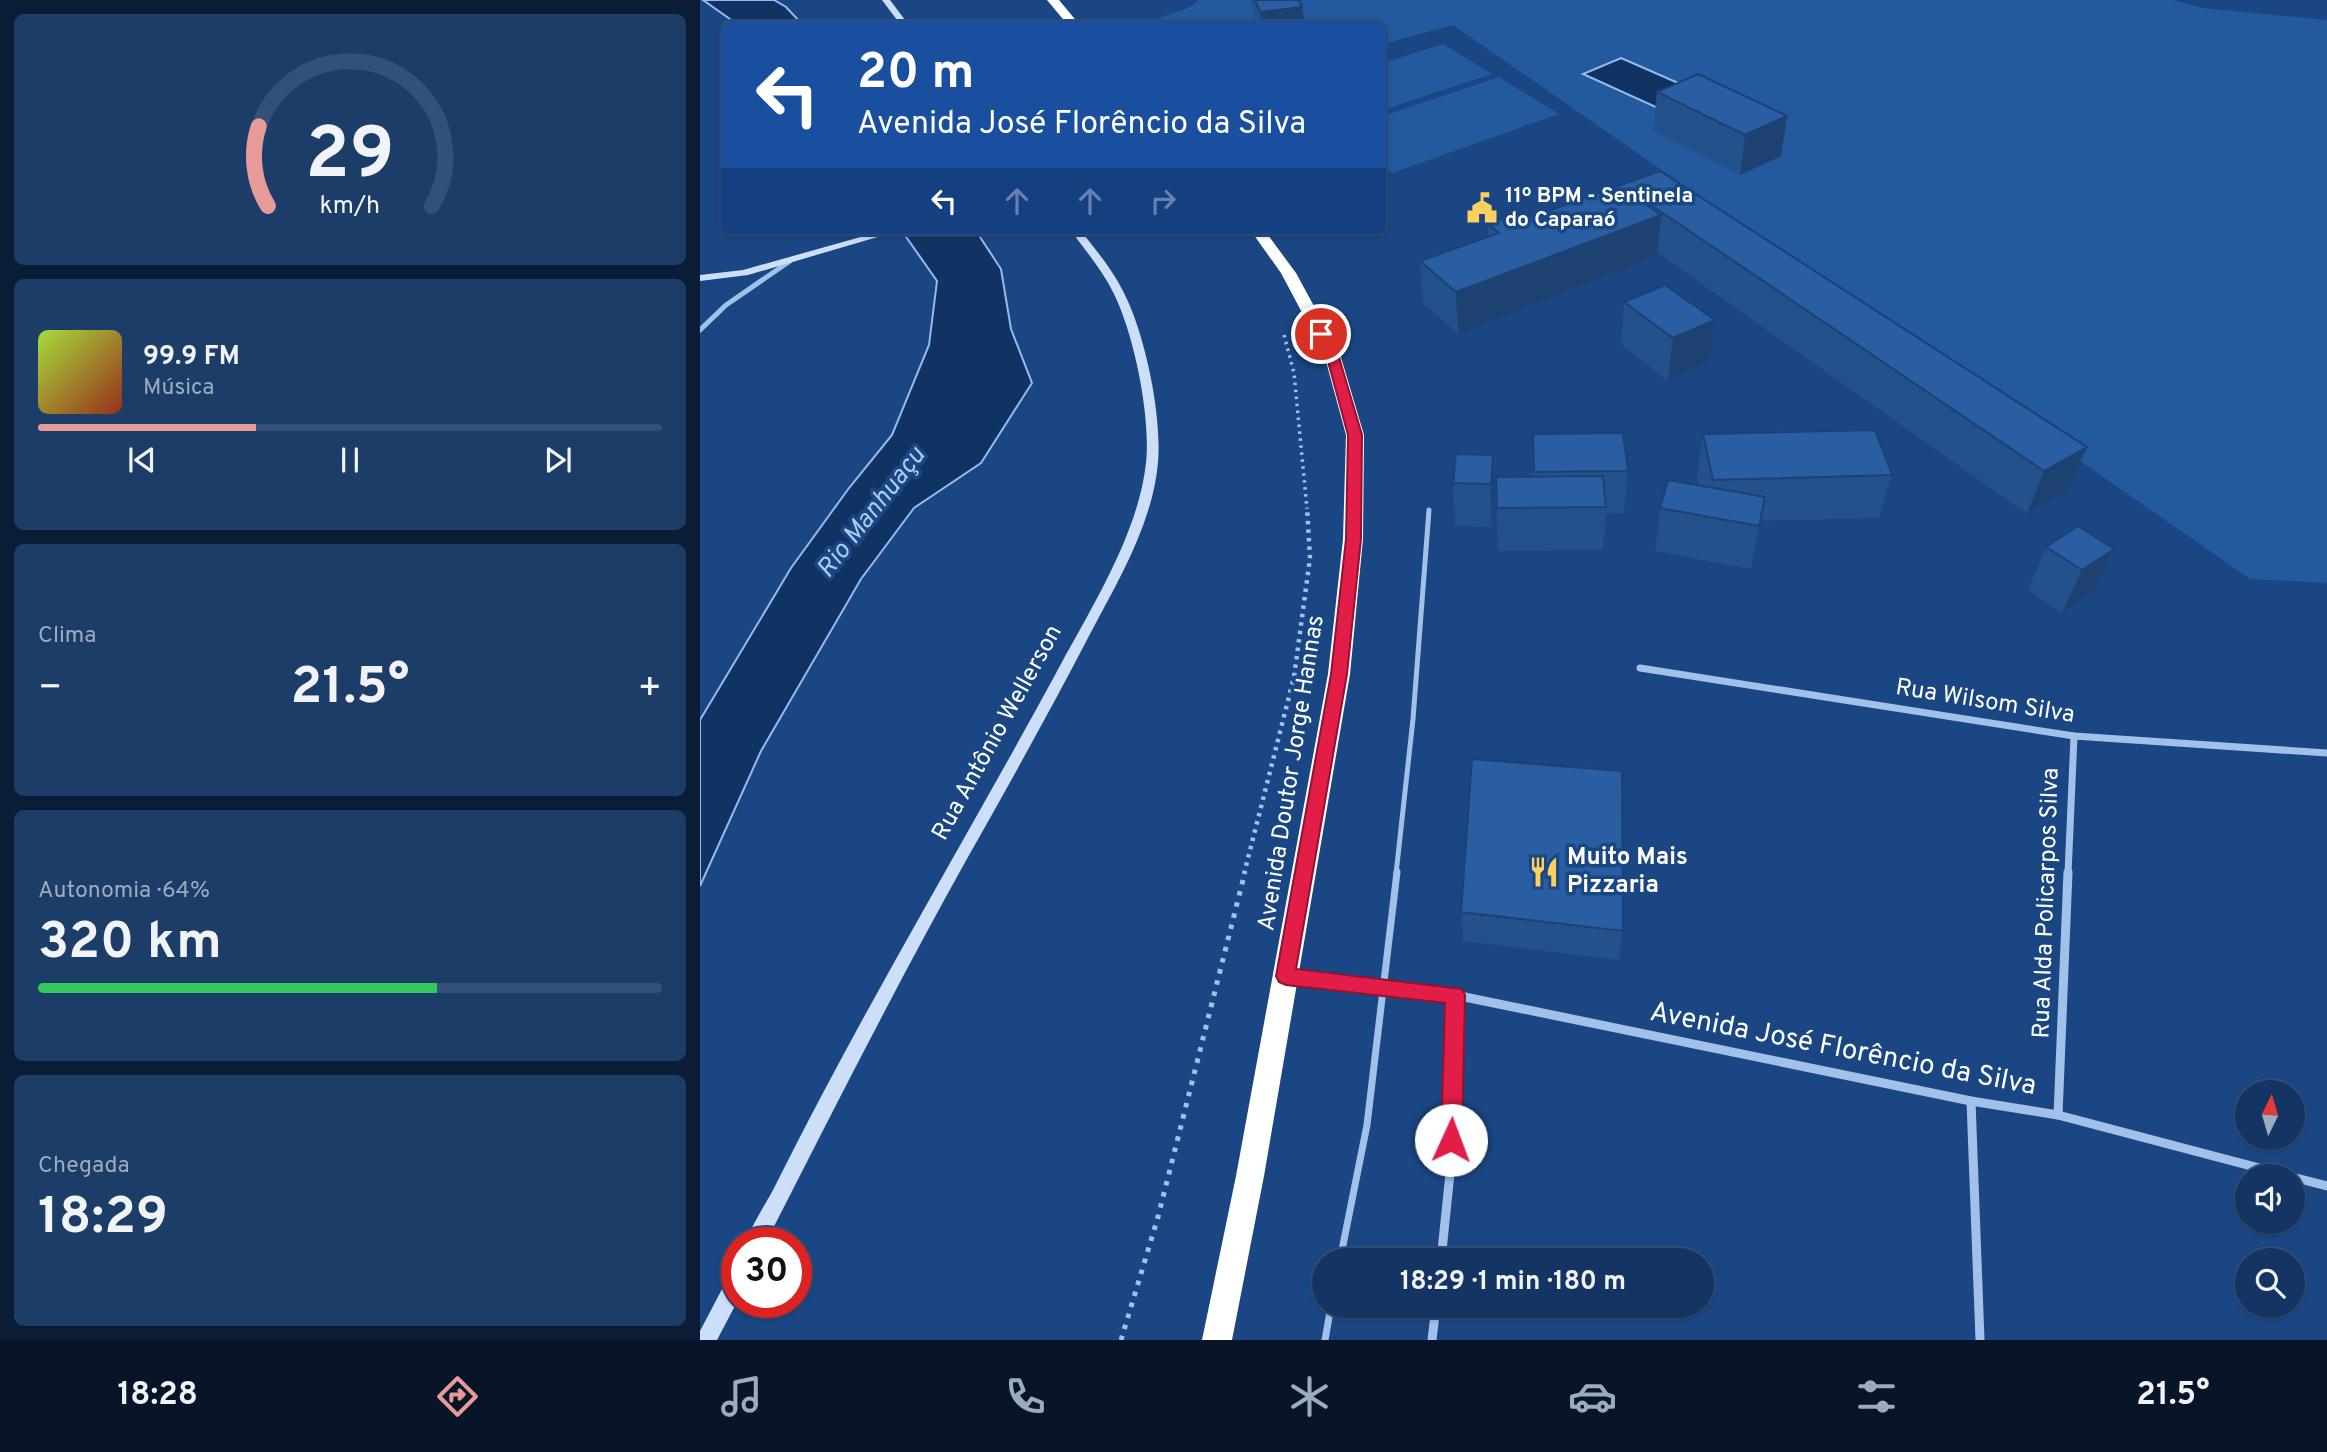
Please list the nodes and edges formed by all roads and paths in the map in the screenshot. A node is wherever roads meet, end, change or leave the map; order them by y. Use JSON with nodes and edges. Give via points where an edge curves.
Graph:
{"nodes":[{"id":1,"x":886,"y":0,"type":"edge"},
{"id":2,"x":1052,"y":0,"type":"edge"},
{"id":3,"x":902,"y":21,"type":"edge"},
{"id":4,"x":1070,"y":21,"type":"edge"},
{"id":5,"x":879,"y":235,"type":"edge"},
{"id":6,"x":1079,"y":235,"type":"edge"},
{"id":7,"x":1261,"y":235,"type":"edge"},
{"id":8,"x":790,"y":261,"type":"junction"},
{"id":9,"x":700,"y":278,"type":"edge"},
{"id":10,"x":1282,"y":327,"type":"dead end"},
{"id":11,"x":700,"y":330,"type":"edge"},
{"id":12,"x":1429,"y":510,"type":"dead end"},
{"id":13,"x":1640,"y":668,"type":"dead end"},
{"id":14,"x":2074,"y":736,"type":"junction"},
{"id":15,"x":2327,"y":753,"type":"edge"},
{"id":16,"x":1286,"y":976,"type":"junction"},
{"id":17,"x":1384,"y":989,"type":"junction"},
{"id":18,"x":1455,"y":995,"type":"junction"},
{"id":19,"x":1971,"y":1101,"type":"junction"},
{"id":20,"x":2058,"y":1115,"type":"junction"},
{"id":21,"x":2245,"y":1164,"type":"edge"},
{"id":22,"x":2305,"y":1180,"type":"edge"},
{"id":23,"x":2327,"y":1186,"type":"edge"},
{"id":24,"x":764,"y":1227,"type":"edge"},
{"id":25,"x":1342,"y":1248,"type":"edge"},
{"id":26,"x":1442,"y":1248,"type":"edge"},
{"id":27,"x":721,"y":1311,"type":"edge"},
{"id":28,"x":1329,"y":1318,"type":"edge"},
{"id":29,"x":1435,"y":1318,"type":"edge"},
{"id":30,"x":706,"y":1340,"type":"edge"},
{"id":31,"x":1121,"y":1340,"type":"edge"},
{"id":32,"x":1217,"y":1340,"type":"edge"},
{"id":33,"x":1325,"y":1340,"type":"edge"},
{"id":34,"x":1432,"y":1340,"type":"edge"},
{"id":35,"x":1980,"y":1340,"type":"edge"}],
"edges":[{"from":1,"to":3,"type":"street"},
{"from":2,"to":4,"type":"highway"},
{"from":5,"to":8,"type":"street"},
{"from":6,"to":24,"type":"street","name":"Rua Antônio Wellerson","via":[[1123,302],[1135,346],[1149,407],[1152,461],[1143,506],[1064,671],[920,928]]},
{"from":7,"to":16,"type":"highway","name":"Avenida Doutor Jorge Hannas","via":[[1288,273],[1332,354],[1355,435],[1353,539],[1339,674]]},
{"from":8,"to":9,"type":"street"},
{"from":8,"to":11,"type":"street"},
{"from":10,"to":31,"type":"path","via":[[1305,468],[1310,558],[1294,677],[1158,1217]]},
{"from":12,"to":17,"type":"lane","via":[[1413,719]]},
{"from":13,"to":14,"type":"street","name":"Rua Wilsom Silva"},
{"from":14,"to":15,"type":"street","name":"Rua Wilsom Silva"},
{"from":14,"to":20,"type":"street","name":"Rua Alda Policarpos Silva"},
{"from":16,"to":17,"type":"street","name":"Avenida José Florêncio da Silva"},
{"from":16,"to":32,"type":"highway","name":"Avenida Doutor Jorge Hannas"},
{"from":17,"to":18,"type":"street","name":"Avenida José Florêncio da Silva"},
{"from":17,"to":25,"type":"lane","via":[[1367,1125]]},
{"from":18,"to":19,"type":"street","name":"Avenida José Florêncio da Silva"},
{"from":18,"to":26,"type":"street","via":[[1451,1164]]},
{"from":19,"to":20,"type":"street","name":"Avenida José Florêncio da Silva"},
{"from":19,"to":35,"type":"street"},
{"from":20,"to":21,"type":"street","name":"Avenida José Florêncio da Silva"},
{"from":22,"to":23,"type":"street","name":"Avenida José Florêncio da Silva"},
{"from":27,"to":30,"type":"street"},
{"from":28,"to":33,"type":"lane"},
{"from":29,"to":34,"type":"street"}]}
